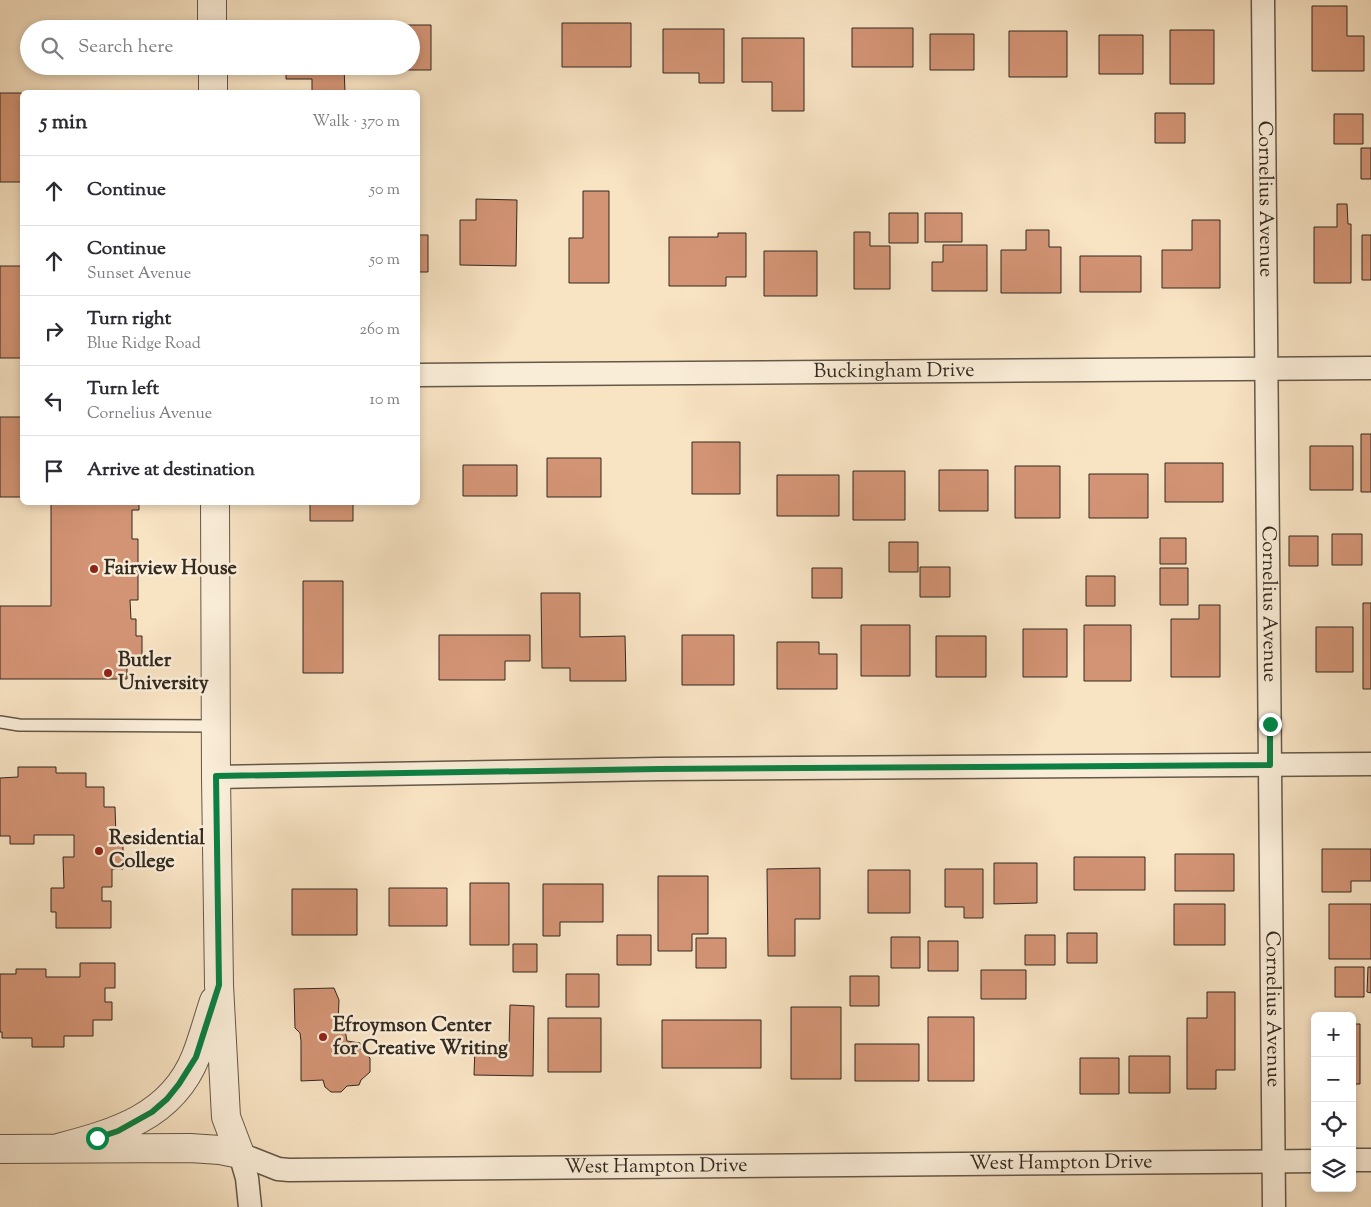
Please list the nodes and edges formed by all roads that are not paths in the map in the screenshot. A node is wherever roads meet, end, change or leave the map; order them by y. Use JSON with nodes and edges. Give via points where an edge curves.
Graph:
{"nodes":[{"id":1,"x":212,"y":0,"type":"edge"},
{"id":2,"x":1263,"y":0,"type":"edge"},
{"id":3,"x":212,"y":20,"type":"edge"},
{"id":4,"x":213,"y":75,"type":"edge"},
{"id":5,"x":213,"y":90,"type":"edge"},
{"id":6,"x":1371,"y":368,"type":"edge"},
{"id":7,"x":1266,"y":369,"type":"junction"},
{"id":8,"x":420,"y":375,"type":"edge"},
{"id":9,"x":215,"y":505,"type":"edge"},
{"id":10,"x":0,"y":722,"type":"edge"},
{"id":11,"x":216,"y":726,"type":"junction"},
{"id":12,"x":1371,"y":764,"type":"edge"},
{"id":13,"x":1270,"y":765,"type":"junction"},
{"id":14,"x":216,"y":776,"type":"junction"},
{"id":15,"x":219,"y":985,"type":"junction"},
{"id":16,"x":58,"y":1148,"type":"junction"},
{"id":17,"x":0,"y":1149,"type":"edge"},
{"id":18,"x":240,"y":1154,"type":"junction"},
{"id":19,"x":1356,"y":1160,"type":"edge"},
{"id":20,"x":1371,"y":1160,"type":"edge"},
{"id":21,"x":1273,"y":1161,"type":"junction"},
{"id":22,"x":1311,"y":1161,"type":"edge"},
{"id":23,"x":250,"y":1207,"type":"edge"},
{"id":24,"x":1274,"y":1207,"type":"edge"}],
"edges":[{"from":1,"to":3,"type":"street"},
{"from":2,"to":7,"type":"street","name":"Cornelius Avenue"},
{"from":4,"to":5,"type":"street"},
{"from":6,"to":7,"type":"street","name":"Buckingham Drive"},
{"from":7,"to":8,"type":"street","name":"Buckingham Drive"},
{"from":7,"to":13,"type":"street","name":"Cornelius Avenue"},
{"from":9,"to":11,"type":"street"},
{"from":10,"to":11,"type":"lane","via":[[19,725]]},
{"from":11,"to":14,"type":"street"},
{"from":12,"to":13,"type":"street"},
{"from":13,"to":14,"type":"street"},
{"from":13,"to":21,"type":"street","name":"Cornelius Avenue"},
{"from":14,"to":15,"type":"street"},
{"from":15,"to":16,"type":"street","via":[[196,1057],[167,1099],[152,1112],[118,1131]]},
{"from":15,"to":18,"type":"street","via":[[225,1112]]},
{"from":16,"to":17,"type":"street","name":"West Hampton Drive"},
{"from":16,"to":18,"type":"street","name":"West Hampton Drive","via":[[190,1148]]},
{"from":18,"to":21,"type":"street","name":"West Hampton Drive","via":[[288,1170]]},
{"from":18,"to":23,"type":"street"},
{"from":19,"to":20,"type":"street"},
{"from":21,"to":22,"type":"street","name":"West Hampton Drive"},
{"from":21,"to":24,"type":"street","name":"Cornelius Avenue"}]}
